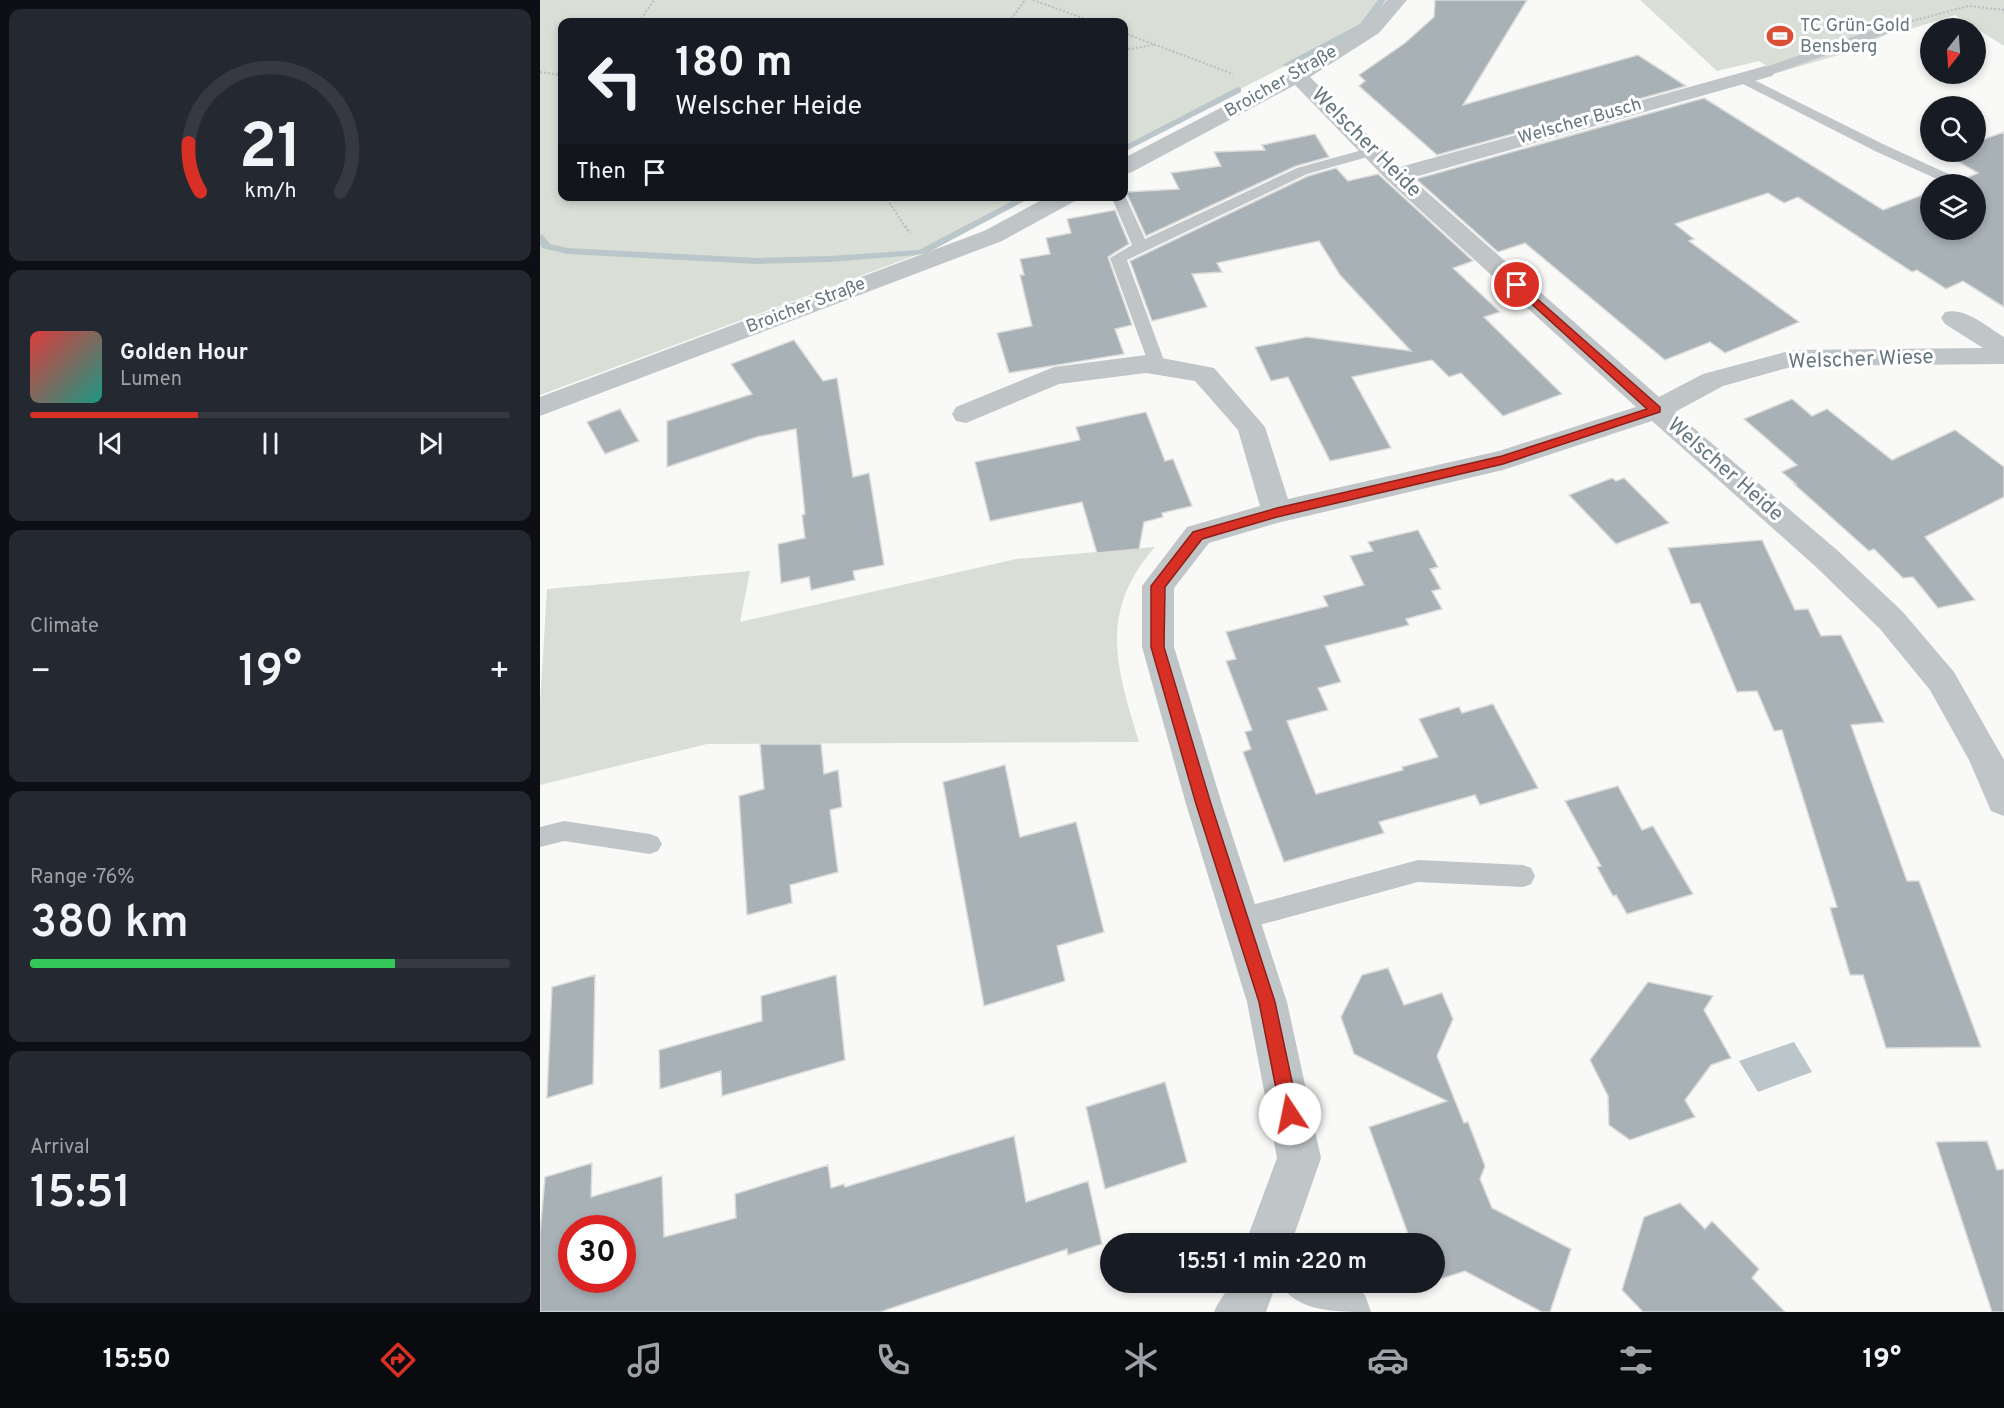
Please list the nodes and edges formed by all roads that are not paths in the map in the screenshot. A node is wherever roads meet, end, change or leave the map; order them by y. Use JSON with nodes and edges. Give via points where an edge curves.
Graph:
{"nodes":[{"id":1,"x":1397,"y":0,"type":"edge"},
{"id":2,"x":1887,"y":29,"type":"road end"},
{"id":3,"x":1765,"y":72,"type":"joint"},
{"id":4,"x":1297,"y":76,"type":"junction"},
{"id":5,"x":1742,"y":78,"type":"junction"},
{"id":6,"x":1373,"y":151,"type":"junction"},
{"id":7,"x":1128,"y":165,"type":"edge"},
{"id":8,"x":1937,"y":174,"type":"edge"},
{"id":9,"x":1395,"y":175,"type":"junction"},
{"id":10,"x":1058,"y":201,"type":"edge"},
{"id":11,"x":1120,"y":201,"type":"edge"},
{"id":12,"x":1141,"y":247,"type":"junction"},
{"id":13,"x":1954,"y":318,"type":"dead end"},
{"id":14,"x":2004,"y":349,"type":"edge"},
{"id":15,"x":2004,"y":356,"type":"edge"},
{"id":16,"x":1157,"y":366,"type":"junction"},
{"id":17,"x":540,"y":407,"type":"edge"},
{"id":18,"x":1656,"y":410,"type":"junction"},
{"id":19,"x":966,"y":414,"type":"dead end"},
{"id":20,"x":1277,"y":513,"type":"junction"},
{"id":21,"x":2004,"y":800,"type":"edge"},
{"id":22,"x":540,"y":837,"type":"edge"},
{"id":23,"x":650,"y":844,"type":"dead end"},
{"id":24,"x":1523,"y":876,"type":"dead end"},
{"id":25,"x":1240,"y":919,"type":"junction"},
{"id":26,"x":1272,"y":1233,"type":"edge"},
{"id":27,"x":1250,"y":1293,"type":"edge"},
{"id":28,"x":1319,"y":1293,"type":"edge"},
{"id":29,"x":1237,"y":1312,"type":"edge"},
{"id":30,"x":1348,"y":1312,"type":"edge"}],
"edges":[{"from":1,"to":4,"type":"street","name":"Broicher Straße","via":[[1372,29]]},
{"from":2,"to":3,"type":"lane"},
{"from":3,"to":5,"type":"street","name":"Welscher Busch"},
{"from":4,"to":6,"type":"street","name":"Welscher Heide"},
{"from":4,"to":7,"type":"street","name":"Broicher Straße"},
{"from":5,"to":8,"type":"lane"},
{"from":5,"to":9,"type":"street","name":"Welscher Busch"},
{"from":6,"to":9,"type":"street","name":"Welscher Heide"},
{"from":6,"to":12,"type":"lane","via":[[1302,171]]},
{"from":9,"to":18,"type":"street","name":"Welscher Heide"},
{"from":10,"to":17,"type":"street","name":"Broicher Straße","via":[[993,236]]},
{"from":11,"to":12,"type":"lane"},
{"from":12,"to":16,"type":"lane","via":[[1118,258]]},
{"from":13,"to":14,"type":"street"},
{"from":15,"to":18,"type":"street","name":"Welscher Wiese","via":[[1793,358],[1713,380]]},
{"from":16,"to":19,"type":"street","via":[[1146,364],[1054,376]]},
{"from":16,"to":20,"type":"street","via":[[1204,374],[1251,427]]},
{"from":18,"to":20,"type":"street","name":"Welscher Wiese","via":[[1503,460]]},
{"from":18,"to":21,"type":"street","name":"Welscher Heide","via":[[1827,558],[1891,620],[1942,681],[1984,755]]},
{"from":20,"to":25,"type":"street","name":"Welscher Wiese","via":[[1198,535],[1158,586],[1158,647]]},
{"from":22,"to":23,"type":"lane","via":[[564,831]]},
{"from":24,"to":25,"type":"lane","via":[[1418,871]]},
{"from":25,"to":26,"type":"street","name":"Welscher Wiese","via":[[1267,1002],[1299,1158]]},
{"from":27,"to":29,"type":"street","via":[[1245,1307]]},
{"from":28,"to":30,"type":"street"}]}
